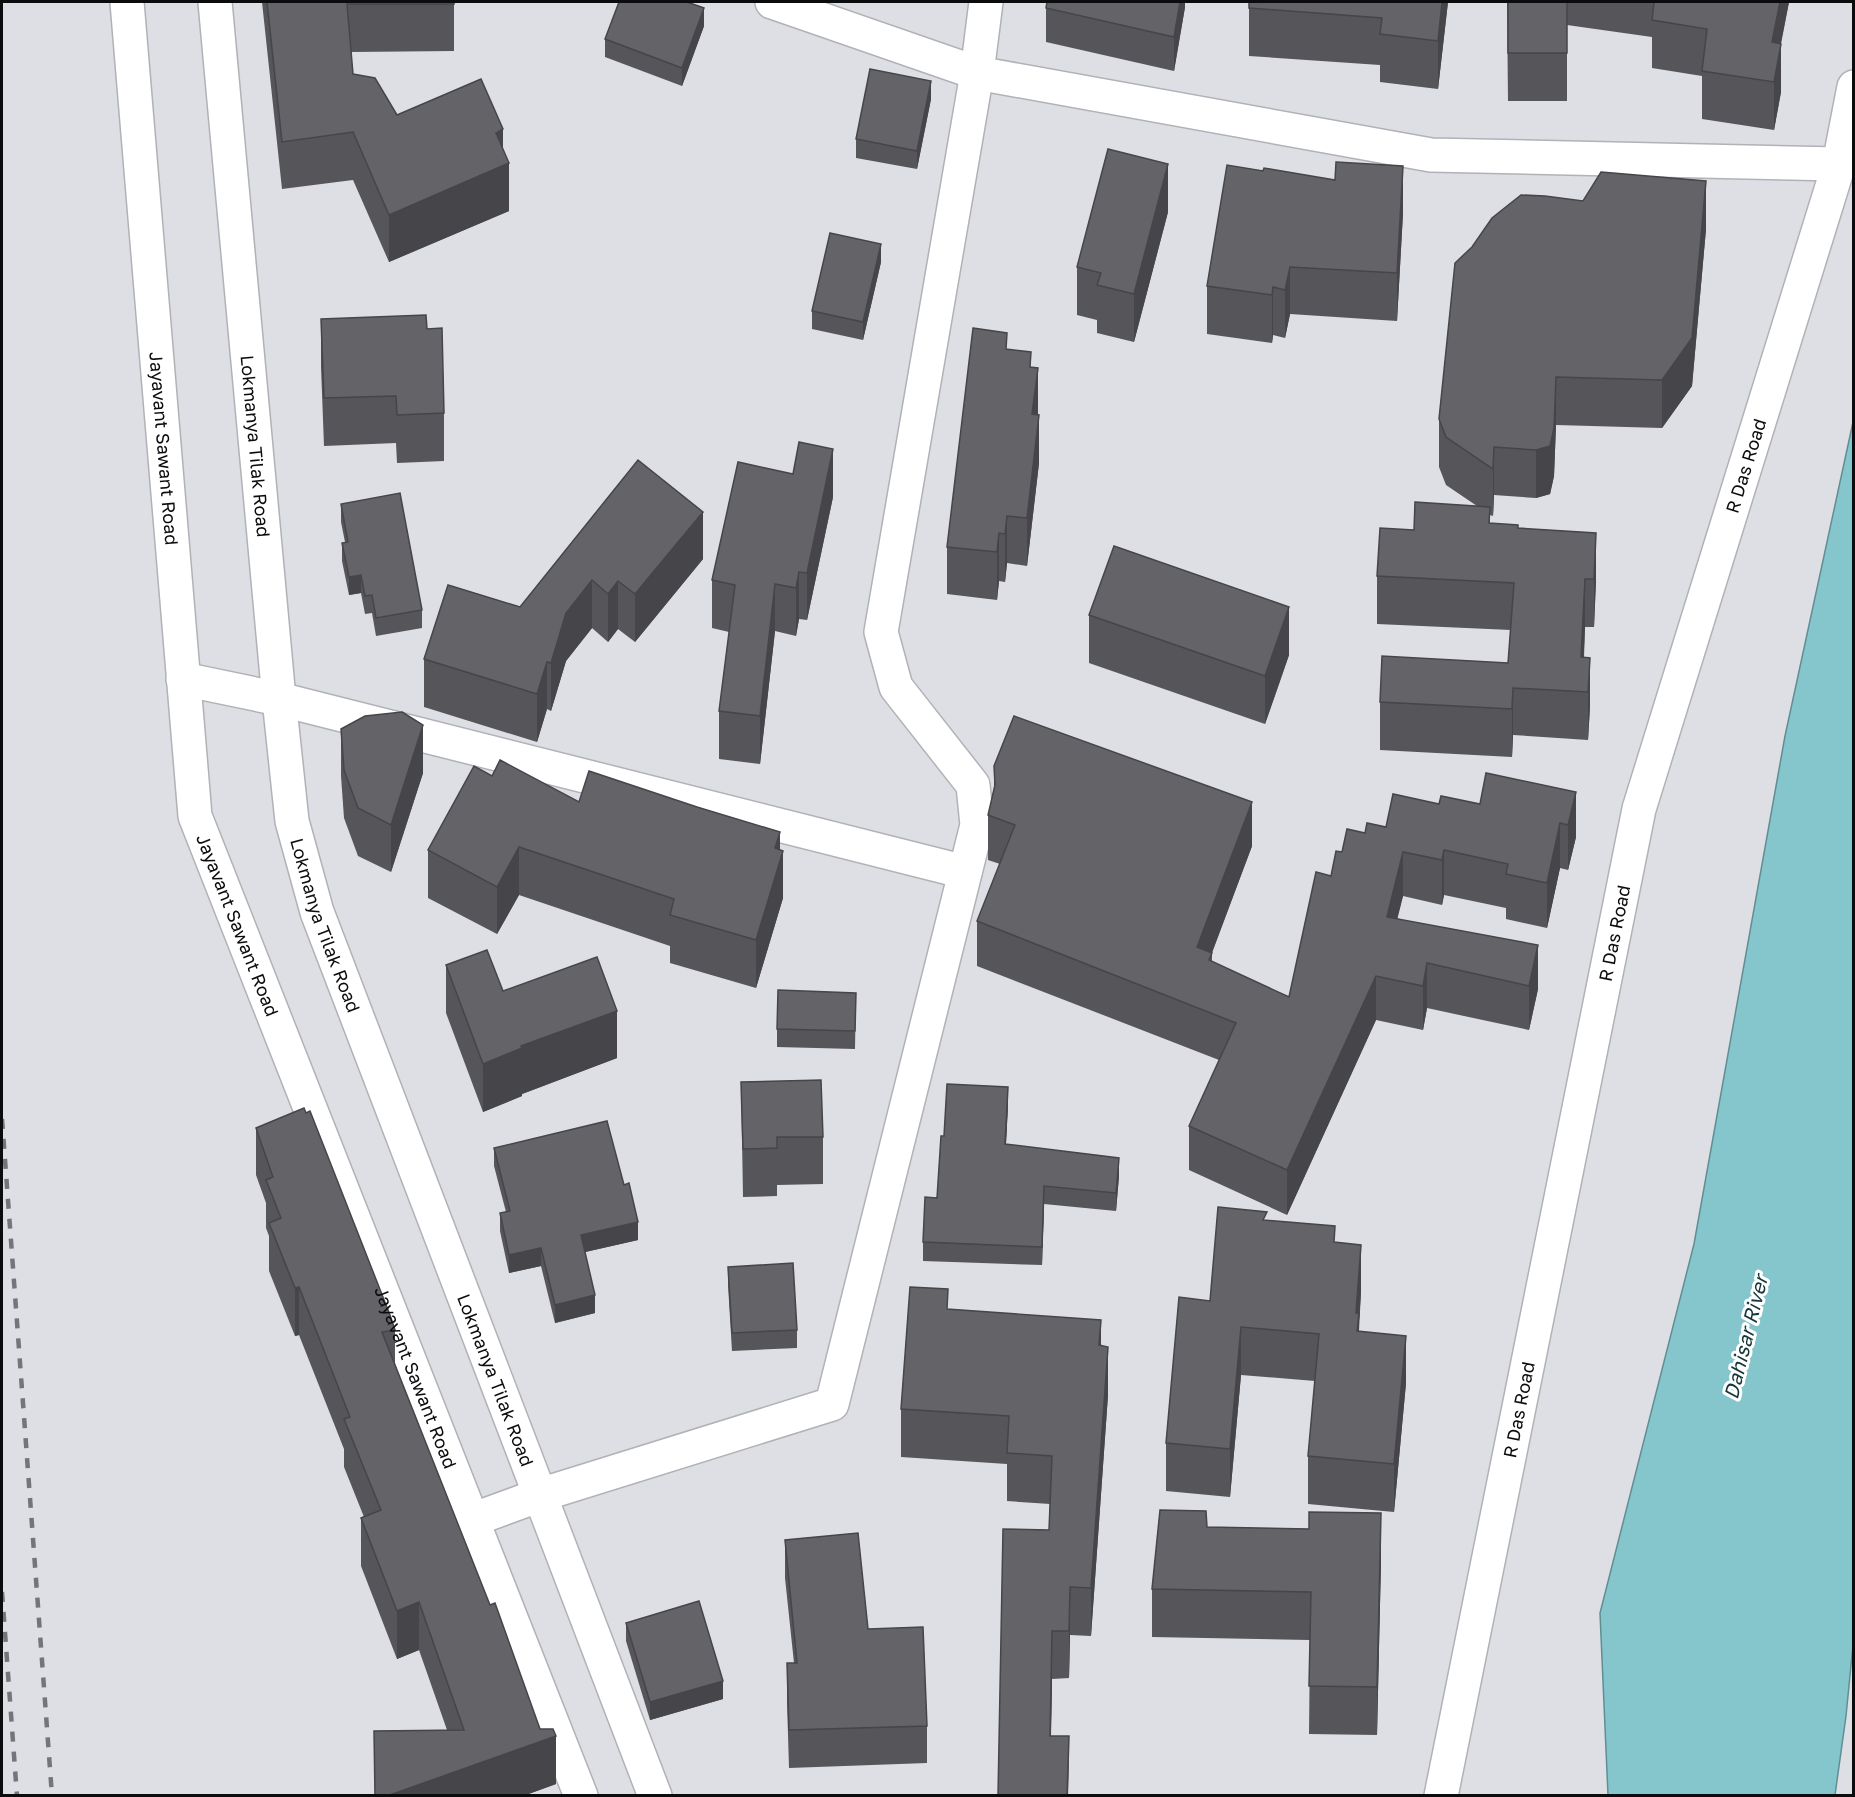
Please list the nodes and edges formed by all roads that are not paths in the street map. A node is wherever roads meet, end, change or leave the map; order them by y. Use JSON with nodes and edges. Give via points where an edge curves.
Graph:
{"nodes":[{"id":1,"x":127,"y":2,"type":"edge"},
{"id":2,"x":215,"y":2,"type":"edge"},
{"id":3,"x":772,"y":2,"type":"edge"},
{"id":4,"x":986,"y":2,"type":"edge"},
{"id":5,"x":977,"y":73,"type":"junction"},
{"id":6,"x":1854,"y":87,"type":"edge"},
{"id":7,"x":1846,"y":145,"type":"edge"},
{"id":8,"x":183,"y":679,"type":"junction"},
{"id":9,"x":279,"y":699,"type":"junction"},
{"id":10,"x":965,"y":872,"type":"junction"},
{"id":11,"x":540,"y":1495,"type":"junction"},
{"id":12,"x":472,"y":1520,"type":"junction"},
{"id":13,"x":581,"y":1796,"type":"edge"},
{"id":14,"x":655,"y":1796,"type":"edge"},
{"id":15,"x":1441,"y":1796,"type":"edge"}],
"edges":[{"from":1,"to":8,"type":"street","name":"Jayavant Sawant Road"},
{"from":2,"to":9,"type":"street","name":"Lokmanya Tilak Road"},
{"from":3,"to":5,"type":"street"},
{"from":4,"to":5,"type":"street"},
{"from":5,"to":7,"type":"street","via":[[1431,155]]},
{"from":5,"to":10,"type":"street","via":[[881,632],[896,687],[973,785],[977,825]]},
{"from":6,"to":7,"type":"street","name":"R Das Road"},
{"from":7,"to":15,"type":"street","name":"R Das Road","via":[[1639,809]]},
{"from":8,"to":9,"type":"street"},
{"from":8,"to":12,"type":"street","name":"Jayavant Sawant Road","via":[[195,816]]},
{"from":9,"to":10,"type":"street"},
{"from":9,"to":11,"type":"street","name":"Lokmanya Tilak Road","via":[[292,821],[317,912]]},
{"from":10,"to":11,"type":"street","via":[[832,1404]]},
{"from":11,"to":12,"type":"street"},
{"from":11,"to":14,"type":"street","name":"Lokmanya Tilak Road"},
{"from":12,"to":13,"type":"street","name":"Jayavant Sawant Road"}]}
